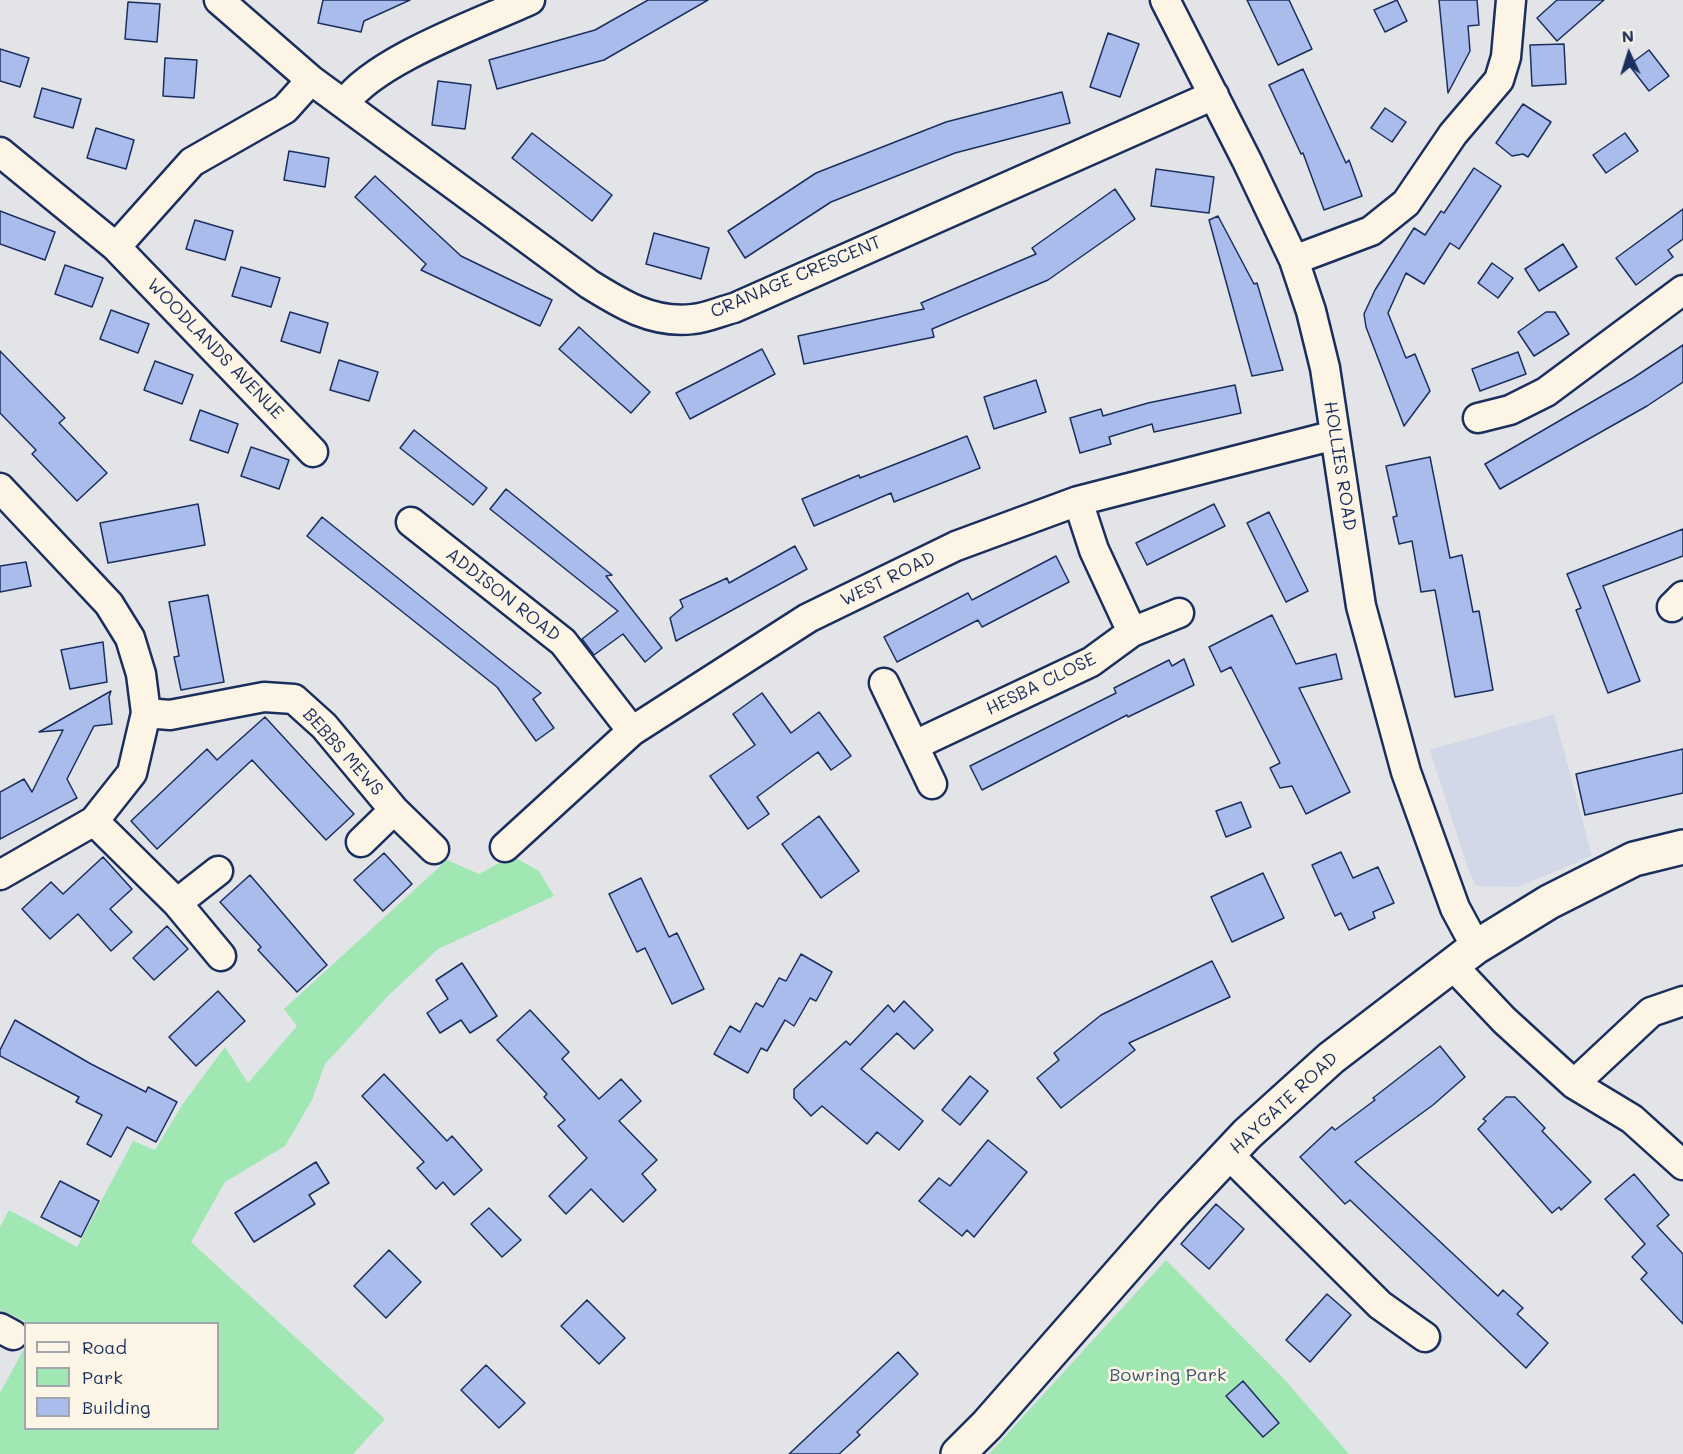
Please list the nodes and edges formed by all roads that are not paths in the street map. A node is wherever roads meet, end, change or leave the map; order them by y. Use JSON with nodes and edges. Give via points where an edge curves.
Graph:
{"nodes":[{"id":1,"x":219,"y":0,"type":"edge"},
{"id":2,"x":530,"y":0,"type":"edge"},
{"id":3,"x":1165,"y":0,"type":"edge"},
{"id":4,"x":1511,"y":0,"type":"edge"},
{"id":5,"x":311,"y":80,"type":"junction"},
{"id":6,"x":1214,"y":95,"type":"junction"},
{"id":7,"x":345,"y":103,"type":"junction"},
{"id":8,"x":0,"y":152,"type":"edge"},
{"id":9,"x":116,"y":247,"type":"junction"},
{"id":10,"x":1294,"y":260,"type":"junction"},
{"id":11,"x":1683,"y":290,"type":"edge"},
{"id":12,"x":1478,"y":418,"type":"dead end"},
{"id":13,"x":1335,"y":435,"type":"junction"},
{"id":14,"x":313,"y":452,"type":"dead end"},
{"id":15,"x":0,"y":488,"type":"edge"},
{"id":16,"x":1078,"y":501,"type":"junction"},
{"id":17,"x":411,"y":522,"type":"dead end"},
{"id":18,"x":1179,"y":613,"type":"dead end"},
{"id":19,"x":1132,"y":632,"type":"junction"},
{"id":20,"x":884,"y":683,"type":"dead end"},
{"id":21,"x":146,"y":713,"type":"junction"},
{"id":22,"x":632,"y":731,"type":"junction"},
{"id":23,"x":915,"y":745,"type":"junction"},
{"id":24,"x":932,"y":784,"type":"dead end"},
{"id":25,"x":394,"y":810,"type":"junction"},
{"id":26,"x":94,"y":821,"type":"junction"},
{"id":27,"x":361,"y":842,"type":"dead end"},
{"id":28,"x":505,"y":847,"type":"dead end"},
{"id":29,"x":1683,"y":847,"type":"edge"},
{"id":30,"x":434,"y":849,"type":"dead end"},
{"id":31,"x":218,"y":871,"type":"dead end"},
{"id":32,"x":0,"y":875,"type":"edge"},
{"id":33,"x":177,"y":903,"type":"junction"},
{"id":34,"x":220,"y":956,"type":"dead end"},
{"id":35,"x":1464,"y":956,"type":"junction"},
{"id":36,"x":1683,"y":1001,"type":"edge"},
{"id":37,"x":1574,"y":1084,"type":"junction"},
{"id":38,"x":1228,"y":1155,"type":"junction"},
{"id":39,"x":1683,"y":1165,"type":"edge"},
{"id":40,"x":1425,"y":1337,"type":"dead end"},
{"id":41,"x":958,"y":1454,"type":"edge"}],
"edges":[{"from":1,"to":5,"type":"street","name":"CRANAGE CRESCENT"},
{"from":2,"to":7,"type":"street","via":[[384,67]]},
{"from":3,"to":6,"type":"street","name":"HOLLIES ROAD"},
{"from":4,"to":10,"type":"street","via":[[1506,57],[1499,80],[1453,134],[1406,203],[1371,231]]},
{"from":5,"to":7,"type":"street","name":"CRANAGE CRESCENT"},
{"from":5,"to":9,"type":"street","via":[[285,109],[192,162]]},
{"from":6,"to":7,"type":"street","name":"CRANAGE CRESCENT","via":[[734,308],[694,319],[661,319],[607,296]]},
{"from":6,"to":10,"type":"street","name":"HOLLIES ROAD"},
{"from":8,"to":9,"type":"street","name":"WOODLANDS AVENUE"},
{"from":9,"to":14,"type":"street","name":"WOODLANDS AVENUE"},
{"from":10,"to":13,"type":"street","name":"HOLLIES ROAD","via":[[1325,368]]},
{"from":11,"to":12,"type":"street","via":[[1546,392],[1510,410]]},
{"from":13,"to":16,"type":"street","name":"WEST ROAD"},
{"from":13,"to":35,"type":"street","name":"HOLLIES ROAD","via":[[1361,606],[1406,772],[1455,908]]},
{"from":15,"to":21,"type":"street","via":[[109,604],[130,638],[141,674]]},
{"from":16,"to":19,"type":"street","via":[[1094,550]]},
{"from":16,"to":22,"type":"street","name":"WEST ROAD","via":[[956,546],[808,618]]},
{"from":17,"to":22,"type":"street","name":"ADDISON ROAD","via":[[563,642]]},
{"from":18,"to":19,"type":"street","name":"HESBA CLOSE"},
{"from":19,"to":23,"type":"street","name":"HESBA CLOSE","via":[[1091,662]]},
{"from":20,"to":23,"type":"street"},
{"from":21,"to":25,"type":"street","name":"BEBBS MEWS","via":[[170,716],[264,697],[294,699],[324,726]]},
{"from":21,"to":26,"type":"street","via":[[132,773]]},
{"from":22,"to":28,"type":"street","name":"WEST ROAD"},
{"from":23,"to":24,"type":"street"},
{"from":25,"to":27,"type":"street","name":"BEBBS MEWS"},
{"from":25,"to":30,"type":"street","name":"BEBBS MEWS"},
{"from":26,"to":32,"type":"street"},
{"from":26,"to":33,"type":"street"},
{"from":29,"to":35,"type":"street","name":"HAYGATE ROAD","via":[[1634,859],[1549,902]]},
{"from":31,"to":33,"type":"street"},
{"from":33,"to":34,"type":"street"},
{"from":35,"to":37,"type":"street","name":"HOLLIES ROAD","via":[[1504,1020]]},
{"from":35,"to":38,"type":"street","name":"HAYGATE ROAD","via":[[1331,1058],[1283,1099]]},
{"from":36,"to":37,"type":"street","via":[[1651,1011]]},
{"from":37,"to":39,"type":"street","name":"HOLLIES ROAD","via":[[1632,1119]]},
{"from":38,"to":40,"type":"street","via":[[1380,1305]]},
{"from":38,"to":41,"type":"street","name":"HAYGATE ROAD"}]}
